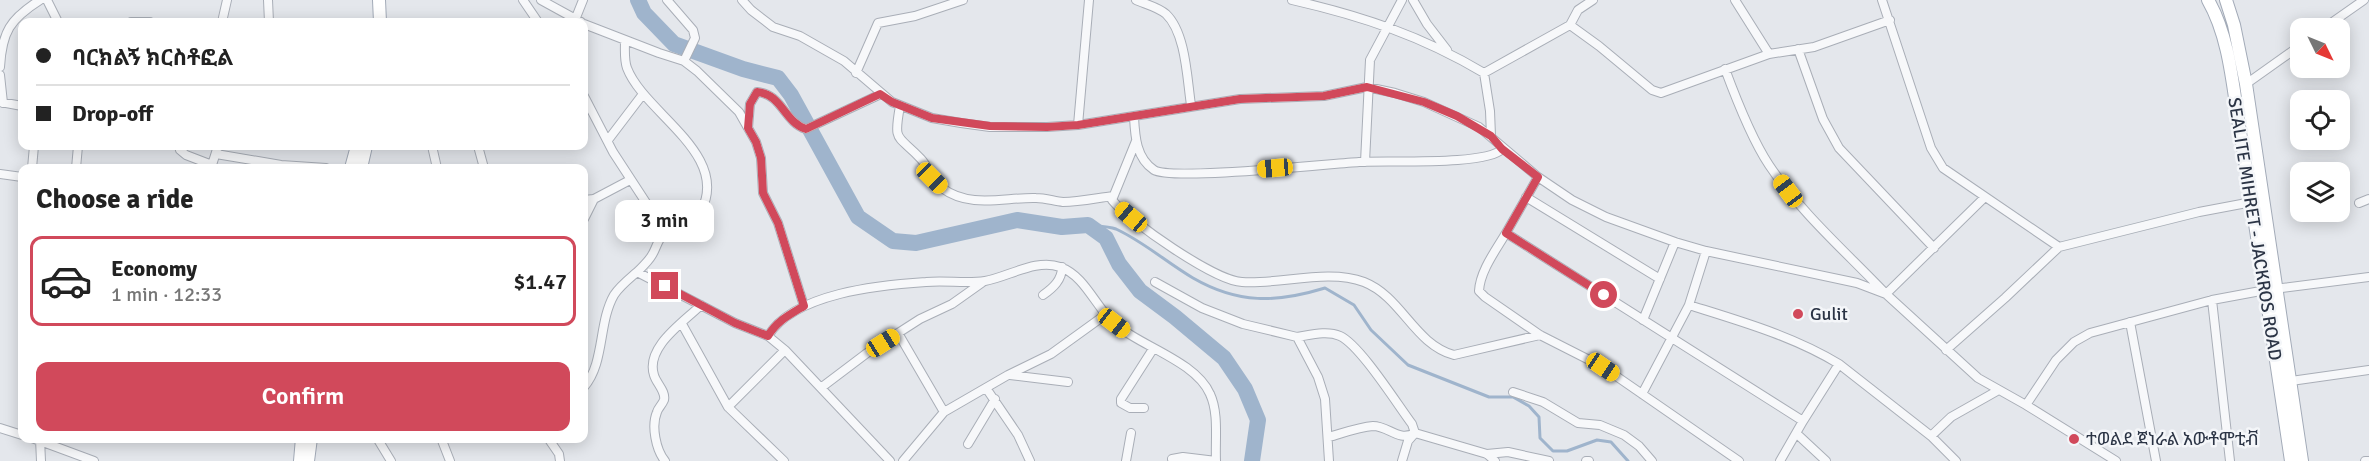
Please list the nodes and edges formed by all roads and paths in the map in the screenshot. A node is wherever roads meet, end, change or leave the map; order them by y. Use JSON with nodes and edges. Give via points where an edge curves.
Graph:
{"nodes":[{"id":1,"x":40,"y":0,"type":"edge"},
{"id":2,"x":47,"y":0,"type":"edge"},
{"id":3,"x":227,"y":0,"type":"edge"},
{"id":4,"x":268,"y":0,"type":"edge"},
{"id":5,"x":372,"y":0,"type":"edge"},
{"id":6,"x":380,"y":0,"type":"edge"},
{"id":7,"x":523,"y":0,"type":"edge"},
{"id":8,"x":541,"y":0,"type":"edge"},
{"id":9,"x":583,"y":0,"type":"edge"},
{"id":10,"x":742,"y":0,"type":"edge"},
{"id":11,"x":963,"y":0,"type":"edge"},
{"id":12,"x":1089,"y":0,"type":"edge"},
{"id":13,"x":1136,"y":0,"type":"edge"},
{"id":14,"x":1292,"y":0,"type":"edge"},
{"id":15,"x":1402,"y":0,"type":"edge"},
{"id":16,"x":1413,"y":0,"type":"edge"},
{"id":17,"x":1593,"y":0,"type":"edge"},
{"id":18,"x":1735,"y":0,"type":"edge"},
{"id":19,"x":1882,"y":0,"type":"edge"},
{"id":20,"x":2208,"y":0,"type":"edge"},
{"id":21,"x":2226,"y":0,"type":"edge"},
{"id":22,"x":2364,"y":0,"type":"edge"},
{"id":23,"x":671,"y":1,"type":"edge"},
{"id":24,"x":56,"y":18,"type":"edge"},
{"id":25,"x":223,"y":18,"type":"edge"},
{"id":26,"x":268,"y":18,"type":"edge"},
{"id":27,"x":373,"y":18,"type":"edge"},
{"id":28,"x":380,"y":18,"type":"edge"},
{"id":29,"x":535,"y":18,"type":"edge"},
{"id":30,"x":573,"y":18,"type":"edge"},
{"id":31,"x":581,"y":18,"type":"edge"},
{"id":32,"x":2338,"y":18,"type":"edge"},
{"id":33,"x":1890,"y":20,"type":"junction"},
{"id":34,"x":588,"y":25,"type":"edge"},
{"id":35,"x":1570,"y":25,"type":"junction"},
{"id":36,"x":1388,"y":26,"type":"junction"},
{"id":37,"x":625,"y":41,"type":"junction"},
{"id":38,"x":1798,"y":49,"type":"junction"},
{"id":39,"x":1448,"y":51,"type":"junction"},
{"id":40,"x":2290,"y":53,"type":"edge"},
{"id":41,"x":1769,"y":54,"type":"junction"},
{"id":42,"x":684,"y":61,"type":"junction"},
{"id":43,"x":0,"y":67,"type":"edge"},
{"id":44,"x":1725,"y":69,"type":"junction"},
{"id":45,"x":855,"y":73,"type":"junction"},
{"id":46,"x":1484,"y":73,"type":"junction"},
{"id":47,"x":0,"y":75,"type":"edge"},
{"id":48,"x":2246,"y":84,"type":"junction"},
{"id":49,"x":1367,"y":87,"type":"junction"},
{"id":50,"x":643,"y":94,"type":"junction"},
{"id":51,"x":880,"y":94,"type":"junction"},
{"id":52,"x":1,"y":102,"type":"edge"},
{"id":53,"x":588,"y":103,"type":"edge"},
{"id":54,"x":18,"y":105,"type":"edge"},
{"id":55,"x":1191,"y":105,"type":"junction"},
{"id":56,"x":900,"y":106,"type":"junction"},
{"id":57,"x":1134,"y":117,"type":"junction"},
{"id":58,"x":1078,"y":125,"type":"junction"},
{"id":59,"x":748,"y":128,"type":"junction"},
{"id":60,"x":1491,"y":136,"type":"junction"},
{"id":61,"x":608,"y":140,"type":"junction"},
{"id":62,"x":1136,"y":141,"type":"junction"},
{"id":63,"x":1502,"y":149,"type":"junction"},
{"id":64,"x":180,"y":150,"type":"edge"},
{"id":65,"x":217,"y":150,"type":"edge"},
{"id":66,"x":1365,"y":162,"type":"junction"},
{"id":67,"x":206,"y":164,"type":"edge"},
{"id":68,"x":277,"y":164,"type":"edge"},
{"id":69,"x":0,"y":174,"type":"edge"},
{"id":70,"x":18,"y":176,"type":"edge"},
{"id":71,"x":1538,"y":177,"type":"junction"},
{"id":72,"x":630,"y":180,"type":"junction"},
{"id":73,"x":1113,"y":196,"type":"junction"},
{"id":74,"x":1526,"y":197,"type":"junction"},
{"id":75,"x":1984,"y":197,"type":"junction"},
{"id":76,"x":594,"y":199,"type":"junction"},
{"id":77,"x":2369,"y":199,"type":"edge"},
{"id":78,"x":588,"y":200,"type":"edge"},
{"id":79,"x":2252,"y":202,"type":"junction"},
{"id":80,"x":2359,"y":203,"type":"dead end"},
{"id":81,"x":588,"y":211,"type":"edge"},
{"id":82,"x":1506,"y":233,"type":"junction"},
{"id":83,"x":663,"y":235,"type":"junction"},
{"id":84,"x":1675,"y":242,"type":"junction"},
{"id":85,"x":2059,"y":247,"type":"junction"},
{"id":86,"x":1934,"y":248,"type":"junction"},
{"id":87,"x":1706,"y":251,"type":"junction"},
{"id":88,"x":1062,"y":267,"type":"junction"},
{"id":89,"x":637,"y":272,"type":"junction"},
{"id":90,"x":2369,"y":277,"type":"edge"},
{"id":91,"x":1660,"y":279,"type":"junction"},
{"id":92,"x":985,"y":281,"type":"junction"},
{"id":93,"x":1155,"y":282,"type":"dead end"},
{"id":94,"x":2272,"y":290,"type":"junction"},
{"id":95,"x":1886,"y":294,"type":"junction"},
{"id":96,"x":1043,"y":296,"type":"dead end"},
{"id":97,"x":2212,"y":300,"type":"junction"},
{"id":98,"x":701,"y":305,"type":"junction"},
{"id":99,"x":1689,"y":305,"type":"junction"},
{"id":100,"x":804,"y":306,"type":"junction"},
{"id":101,"x":1105,"y":315,"type":"junction"},
{"id":102,"x":1643,"y":320,"type":"junction"},
{"id":103,"x":2130,"y":322,"type":"junction"},
{"id":104,"x":682,"y":324,"type":"junction"},
{"id":105,"x":898,"y":333,"type":"junction"},
{"id":106,"x":1540,"y":335,"type":"junction"},
{"id":107,"x":768,"y":336,"type":"junction"},
{"id":108,"x":1297,"y":337,"type":"junction"},
{"id":109,"x":1673,"y":338,"type":"junction"},
{"id":110,"x":1153,"y":349,"type":"junction"},
{"id":111,"x":785,"y":350,"type":"junction"},
{"id":112,"x":1946,"y":350,"type":"junction"},
{"id":113,"x":1839,"y":364,"type":"junction"},
{"id":114,"x":2369,"y":370,"type":"edge"},
{"id":115,"x":1008,"y":375,"type":"junction"},
{"id":116,"x":588,"y":381,"type":"edge"},
{"id":117,"x":2291,"y":381,"type":"junction"},
{"id":118,"x":1068,"y":382,"type":"dead end"},
{"id":119,"x":822,"y":387,"type":"junction"},
{"id":120,"x":986,"y":388,"type":"junction"},
{"id":121,"x":1997,"y":391,"type":"junction"},
{"id":122,"x":1513,"y":392,"type":"dead end"},
{"id":123,"x":1642,"y":394,"type":"junction"},
{"id":124,"x":995,"y":399,"type":"junction"},
{"id":125,"x":2026,"y":405,"type":"junction"},
{"id":126,"x":728,"y":407,"type":"junction"},
{"id":127,"x":1144,"y":408,"type":"dead end"},
{"id":128,"x":944,"y":412,"type":"junction"},
{"id":129,"x":1803,"y":421,"type":"junction"},
{"id":130,"x":0,"y":428,"type":"edge"},
{"id":131,"x":1131,"y":433,"type":"dead end"},
{"id":132,"x":1415,"y":433,"type":"junction"},
{"id":133,"x":18,"y":434,"type":"edge"},
{"id":134,"x":1797,"y":434,"type":"junction"},
{"id":135,"x":1931,"y":436,"type":"junction"},
{"id":136,"x":1329,"y":437,"type":"junction"},
{"id":137,"x":39,"y":443,"type":"edge"},
{"id":138,"x":48,"y":443,"type":"edge"},
{"id":139,"x":302,"y":443,"type":"edge"},
{"id":140,"x":310,"y":443,"type":"edge"},
{"id":141,"x":380,"y":443,"type":"edge"},
{"id":142,"x":443,"y":443,"type":"edge"},
{"id":143,"x":551,"y":443,"type":"edge"},
{"id":144,"x":969,"y":444,"type":"dead end"},
{"id":145,"x":1487,"y":454,"type":"junction"},
{"id":146,"x":1172,"y":459,"type":"dead end"},
{"id":147,"x":41,"y":461,"type":"edge"},
{"id":148,"x":94,"y":461,"type":"edge"},
{"id":149,"x":300,"y":461,"type":"edge"},
{"id":150,"x":309,"y":461,"type":"edge"},
{"id":151,"x":391,"y":461,"type":"edge"},
{"id":152,"x":450,"y":461,"type":"edge"},
{"id":153,"x":560,"y":461,"type":"edge"},
{"id":154,"x":665,"y":461,"type":"edge"},
{"id":155,"x":784,"y":461,"type":"edge"},
{"id":156,"x":890,"y":461,"type":"edge"},
{"id":157,"x":903,"y":461,"type":"edge"},
{"id":158,"x":1030,"y":461,"type":"edge"},
{"id":159,"x":1126,"y":461,"type":"edge"},
{"id":160,"x":1216,"y":461,"type":"edge"},
{"id":161,"x":1329,"y":461,"type":"edge"},
{"id":162,"x":1402,"y":461,"type":"edge"},
{"id":163,"x":1495,"y":461,"type":"edge"},
{"id":164,"x":1549,"y":461,"type":"edge"},
{"id":165,"x":1652,"y":461,"type":"edge"},
{"id":166,"x":1739,"y":461,"type":"edge"},
{"id":167,"x":1780,"y":461,"type":"edge"},
{"id":168,"x":1826,"y":461,"type":"edge"},
{"id":169,"x":1956,"y":461,"type":"edge"},
{"id":170,"x":2116,"y":461,"type":"edge"},
{"id":171,"x":2156,"y":461,"type":"edge"},
{"id":172,"x":2230,"y":461,"type":"edge"},
{"id":173,"x":2290,"y":461,"type":"edge"},
{"id":174,"x":2302,"y":461,"type":"edge"}],
"edges":[{"from":1,"to":43,"type":"street","via":[[7,30]]},
{"from":2,"to":24,"type":"street"},
{"from":3,"to":25,"type":"street"},
{"from":4,"to":26,"type":"street"},
{"from":5,"to":27,"type":"main road"},
{"from":6,"to":28,"type":"main road"},
{"from":7,"to":29,"type":"street"},
{"from":8,"to":30,"type":"street"},
{"from":9,"to":31,"type":"street"},
{"from":10,"to":45,"type":"street","via":[[773,27],[824,48]]},
{"from":11,"to":45,"type":"street","via":[[878,23]]},
{"from":12,"to":58,"type":"street"},
{"from":13,"to":55,"type":"street","via":[[1166,15],[1174,26],[1182,42]]},
{"from":14,"to":36,"type":"street"},
{"from":15,"to":36,"type":"street"},
{"from":16,"to":39,"type":"street"},
{"from":17,"to":35,"type":"street","via":[[1578,10]]},
{"from":18,"to":41,"type":"street"},
{"from":19,"to":33,"type":"street"},
{"from":20,"to":79,"type":"main road","name":"SEALITE MIHRET - JACKROS ROAD","via":[[2226,49]]},
{"from":21,"to":48,"type":"main road"},
{"from":22,"to":32,"type":"street"},
{"from":23,"to":42,"type":"street","via":[[695,38]]},
{"from":33,"to":38,"type":"street"},
{"from":33,"to":75,"type":"street","via":[[1931,148],[1943,168]]},
{"from":34,"to":37,"type":"street"},
{"from":35,"to":44,"type":"street","via":[[1661,93]]},
{"from":35,"to":46,"type":"street"},
{"from":36,"to":39,"type":"street"},
{"from":36,"to":49,"type":"street","via":[[1370,60]]},
{"from":37,"to":42,"type":"street"},
{"from":37,"to":50,"type":"street","via":[[628,70]]},
{"from":38,"to":41,"type":"street"},
{"from":38,"to":86,"type":"street","via":[[1823,119],[1839,148]]},
{"from":39,"to":46,"type":"street"},
{"from":40,"to":48,"type":"street"},
{"from":41,"to":44,"type":"street"},
{"from":42,"to":59,"type":"street","via":[[731,103]]},
{"from":44,"to":95,"type":"street","via":[[1767,163],[1799,206]]},
{"from":45,"to":51,"type":"street"},
{"from":46,"to":60,"type":"street"},
{"from":47,"to":52,"type":"street"},
{"from":48,"to":94,"type":"main road"},
{"from":49,"to":55,"type":"street","via":[[1324,96]]},
{"from":49,"to":60,"type":"street","via":[[1424,102]]},
{"from":49,"to":66,"type":"street"},
{"from":50,"to":61,"type":"street"},
{"from":50,"to":83,"type":"street","via":[[693,148],[701,161],[707,186],[701,211],[686,226]]},
{"from":51,"to":56,"type":"street"},
{"from":51,"to":59,"type":"street","via":[[806,129],[771,95],[757,92],[750,104]]},
{"from":52,"to":54,"type":"street"},
{"from":53,"to":61,"type":"street"},
{"from":55,"to":57,"type":"street"},
{"from":56,"to":58,"type":"street","via":[[932,118],[990,126]]},
{"from":56,"to":73,"type":"street","via":[[898,138],[949,192],[996,201],[1072,201]]},
{"from":57,"to":58,"type":"street"},
{"from":57,"to":62,"type":"street"},
{"from":59,"to":100,"type":"street","via":[[761,158],[763,193],[778,223]]},
{"from":60,"to":63,"type":"street"},
{"from":61,"to":72,"type":"street"},
{"from":62,"to":66,"type":"street","via":[[1147,162],[1161,172]]},
{"from":62,"to":73,"type":"street"},
{"from":63,"to":66,"type":"street","via":[[1487,157]]},
{"from":63,"to":71,"type":"street"},
{"from":64,"to":67,"type":"street"},
{"from":65,"to":68,"type":"street"},
{"from":69,"to":70,"type":"street"},
{"from":71,"to":74,"type":"street"},
{"from":71,"to":84,"type":"street","via":[[1606,217]]},
{"from":72,"to":76,"type":"street"},
{"from":72,"to":83,"type":"street"},
{"from":73,"to":106,"type":"street","via":[[1114,203],[1146,228],[1227,279],[1275,281],[1321,276],[1362,281],[1377,288],[1428,343],[1442,352],[1461,355]]},
{"from":74,"to":82,"type":"street"},
{"from":74,"to":91,"type":"street"},
{"from":75,"to":85,"type":"street"},
{"from":75,"to":86,"type":"street"},
{"from":76,"to":78,"type":"street"},
{"from":76,"to":81,"type":"street"},
{"from":77,"to":80,"type":"street"},
{"from":79,"to":85,"type":"street"},
{"from":79,"to":94,"type":"main road","name":"SEALITE MIHRET - JACKROS ROAD"},
{"from":82,"to":102,"type":"street"},
{"from":82,"to":106,"type":"street","via":[[1491,257],[1479,291]]},
{"from":83,"to":89,"type":"street"},
{"from":84,"to":87,"type":"street"},
{"from":84,"to":91,"type":"street"},
{"from":85,"to":112,"type":"street"},
{"from":86,"to":95,"type":"street"},
{"from":87,"to":95,"type":"street","via":[[1857,283]]},
{"from":87,"to":99,"type":"street"},
{"from":88,"to":92,"type":"street","via":[[1038,266]]},
{"from":88,"to":96,"type":"street","via":[[1062,274]]},
{"from":88,"to":101,"type":"street","via":[[1074,275]]},
{"from":89,"to":98,"type":"street"},
{"from":89,"to":116,"type":"street","via":[[614,295]]},
{"from":90,"to":94,"type":"street"},
{"from":91,"to":102,"type":"street"},
{"from":92,"to":100,"type":"street","via":[[882,287]]},
{"from":92,"to":105,"type":"street"},
{"from":93,"to":108,"type":"street","via":[[1202,308],[1243,324]]},
{"from":94,"to":97,"type":"street"},
{"from":94,"to":117,"type":"main road"},
{"from":94,"to":173,"type":"main road","name":"SEALITE MIHRET - JACKROS ROAD"},
{"from":95,"to":112,"type":"street"},
{"from":97,"to":103,"type":"street"},
{"from":97,"to":172,"type":"street"},
{"from":98,"to":104,"type":"street"},
{"from":98,"to":107,"type":"street"},
{"from":99,"to":109,"type":"street"},
{"from":99,"to":113,"type":"street","via":[[1766,330]]},
{"from":100,"to":107,"type":"street","via":[[782,319]]},
{"from":101,"to":110,"type":"street"},
{"from":101,"to":115,"type":"street","via":[[1051,354]]},
{"from":102,"to":109,"type":"street"},
{"from":103,"to":125,"type":"street","via":[[2090,333],[2074,342],[2056,360]]},
{"from":103,"to":171,"type":"street"},
{"from":104,"to":126,"type":"street"},
{"from":104,"to":154,"type":"street","via":[[662,341],[652,363],[653,374],[664,394],[653,426]]},
{"from":105,"to":119,"type":"street"},
{"from":105,"to":128,"type":"street"},
{"from":106,"to":123,"type":"street","via":[[1603,367]]},
{"from":107,"to":111,"type":"street"},
{"from":108,"to":132,"type":"street","via":[[1328,333],[1346,340],[1380,379]]},
{"from":108,"to":136,"type":"street","via":[[1322,388]]},
{"from":109,"to":123,"type":"street"},
{"from":109,"to":129,"type":"street"},
{"from":110,"to":127,"type":"street","via":[[1121,399],[1121,404],[1130,408]]},
{"from":110,"to":160,"type":"street","via":[[1204,382],[1215,405]]},
{"from":111,"to":119,"type":"street"},
{"from":111,"to":126,"type":"street"},
{"from":112,"to":121,"type":"street"},
{"from":113,"to":129,"type":"street"},
{"from":113,"to":135,"type":"street"},
{"from":114,"to":117,"type":"street"},
{"from":115,"to":118,"type":"street"},
{"from":115,"to":120,"type":"street"},
{"from":117,"to":174,"type":"main road"},
{"from":119,"to":156,"type":"street"},
{"from":120,"to":124,"type":"street"},
{"from":120,"to":128,"type":"street"},
{"from":121,"to":125,"type":"street"},
{"from":121,"to":135,"type":"street","via":[[1951,417]]},
{"from":122,"to":165,"type":"street","via":[[1543,402],[1578,423],[1600,425],[1624,435]]},
{"from":123,"to":166,"type":"street"},
{"from":124,"to":144,"type":"street"},
{"from":124,"to":158,"type":"street"},
{"from":125,"to":170,"type":"street"},
{"from":126,"to":155,"type":"street"},
{"from":128,"to":157,"type":"street"},
{"from":129,"to":134,"type":"street"},
{"from":130,"to":133,"type":"street"},
{"from":131,"to":159,"type":"street"},
{"from":132,"to":136,"type":"street","via":[[1406,437],[1371,426]]},
{"from":132,"to":145,"type":"street"},
{"from":132,"to":162,"type":"street"},
{"from":134,"to":167,"type":"street"},
{"from":134,"to":168,"type":"street"},
{"from":135,"to":169,"type":"street"},
{"from":136,"to":161,"type":"street"},
{"from":137,"to":147,"type":"street"},
{"from":138,"to":148,"type":"street"},
{"from":139,"to":149,"type":"main road"},
{"from":140,"to":150,"type":"main road"},
{"from":141,"to":151,"type":"street"},
{"from":142,"to":152,"type":"street"},
{"from":143,"to":153,"type":"street"},
{"from":145,"to":163,"type":"street"},
{"from":145,"to":164,"type":"street","via":[[1508,452]]},
{"from":146,"to":160,"type":"street"}]}
